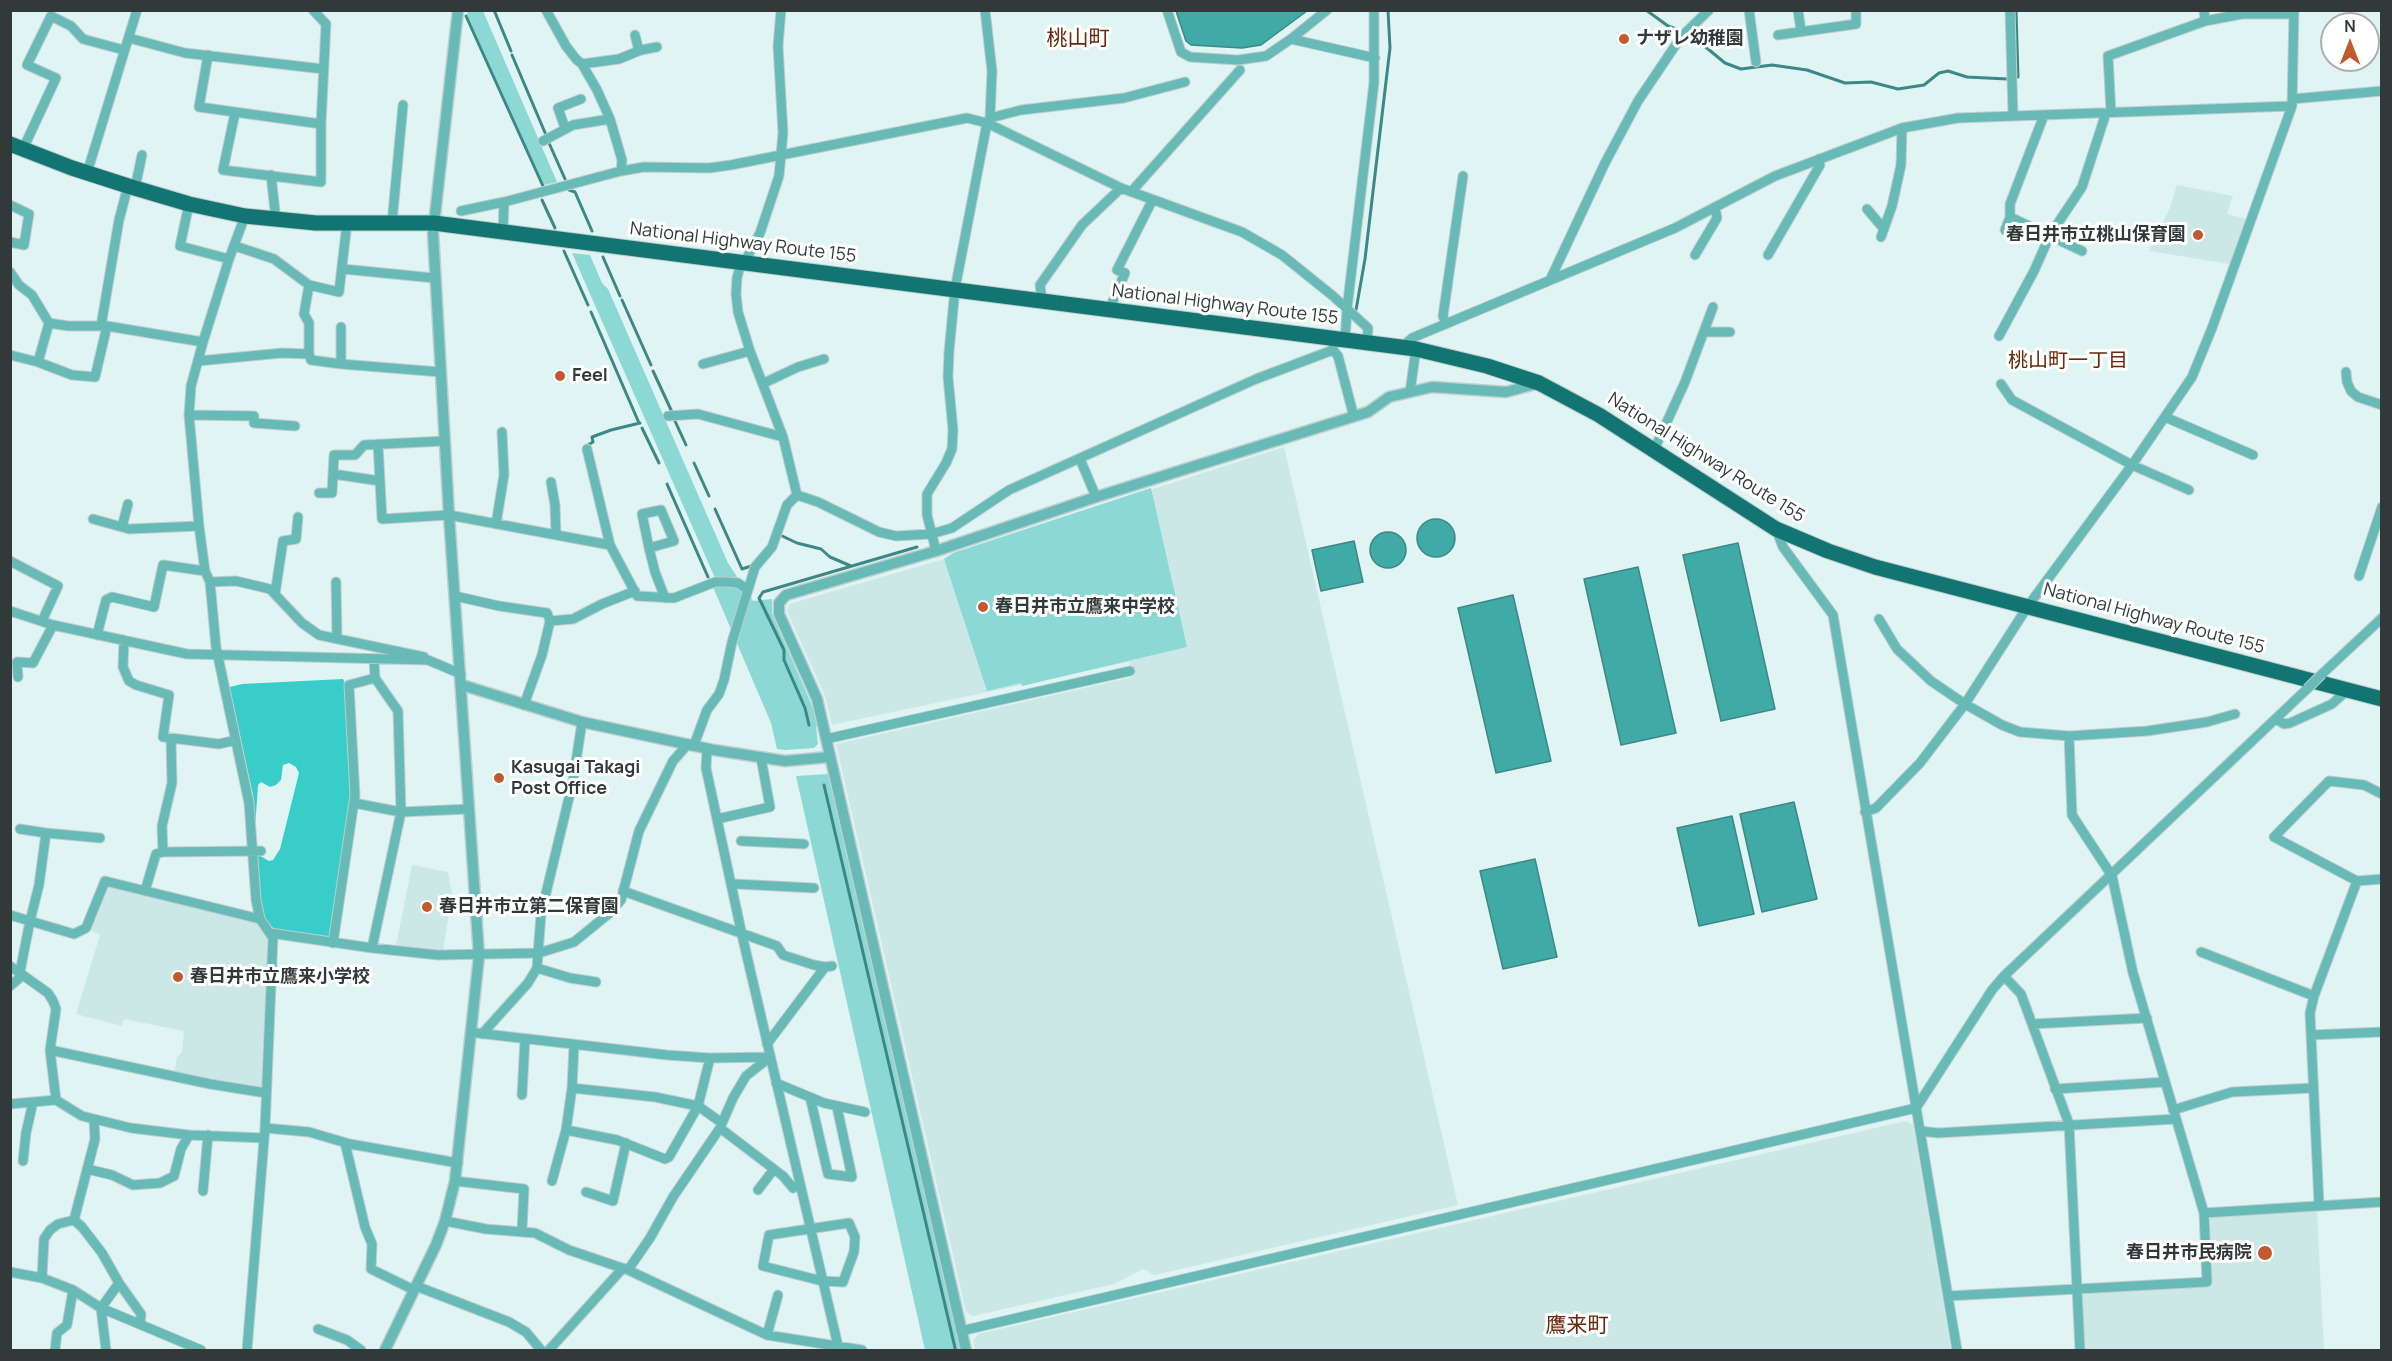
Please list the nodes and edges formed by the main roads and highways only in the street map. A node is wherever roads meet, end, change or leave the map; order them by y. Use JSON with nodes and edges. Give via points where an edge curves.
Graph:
{"nodes":[{"id":1,"x":17,"y":147,"type":"edge"},
{"id":2,"x":2382,"y":699,"type":"edge"}],
"edges":[{"from":1,"to":2,"type":"highway","name":"National Highway Route 155","via":[[131,187],[245,216],[346,224],[434,223],[1041,300],[1337,343],[1367,342],[1487,366],[1539,383],[1599,415],[1776,529],[1828,551],[1875,567]]}]}
